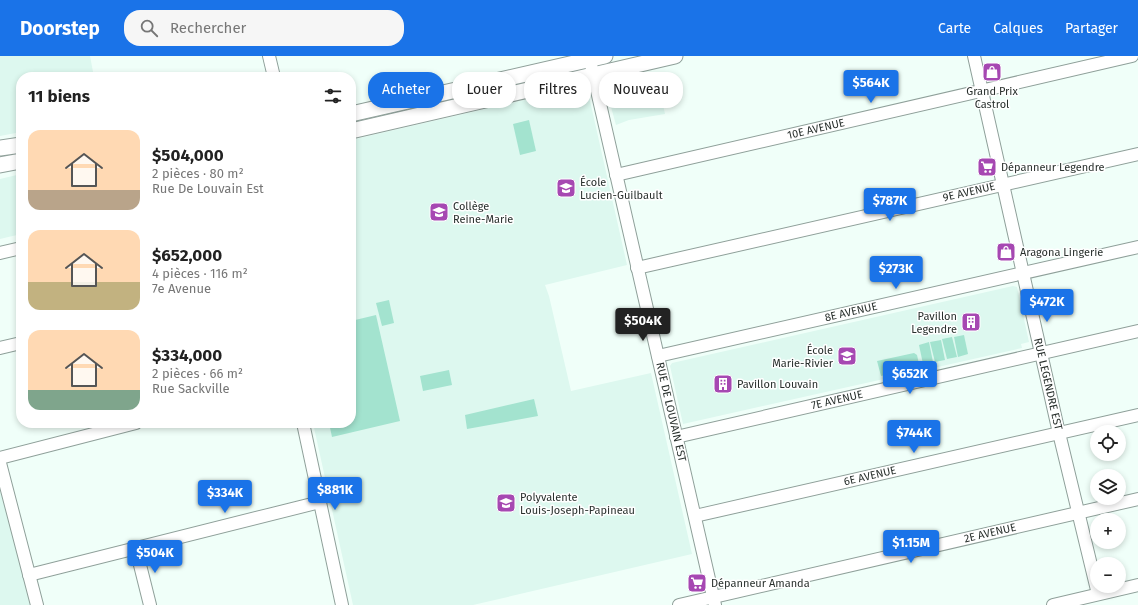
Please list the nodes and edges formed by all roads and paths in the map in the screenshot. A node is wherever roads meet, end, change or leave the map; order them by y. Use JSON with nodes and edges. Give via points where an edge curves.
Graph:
{"nodes":[{"id":1,"x":269,"y":56,"type":"edge"},
{"id":2,"x":605,"y":56,"type":"edge"},
{"id":3,"x":675,"y":56,"type":"edge"},
{"id":4,"x":974,"y":56,"type":"edge"},
{"id":5,"x":1132,"y":56,"type":"edge"},
{"id":6,"x":589,"y":58,"type":"edge"},
{"id":7,"x":273,"y":72,"type":"edge"},
{"id":8,"x":593,"y":75,"type":"junction"},
{"id":9,"x":982,"y":90,"type":"junction"},
{"id":10,"x":356,"y":113,"type":"edge"},
{"id":11,"x":356,"y":130,"type":"edge"},
{"id":12,"x":16,"y":146,"type":"edge"},
{"id":13,"x":0,"y":148,"type":"edge"},
{"id":14,"x":1138,"y":154,"type":"edge"},
{"id":15,"x":16,"y":162,"type":"edge"},
{"id":16,"x":0,"y":165,"type":"edge"},
{"id":17,"x":616,"y":175,"type":"junction"},
{"id":18,"x":1003,"y":184,"type":"junction"},
{"id":19,"x":1138,"y":247,"type":"edge"},
{"id":20,"x":16,"y":249,"type":"edge"},
{"id":21,"x":0,"y":253,"type":"edge"},
{"id":22,"x":637,"y":268,"type":"junction"},
{"id":23,"x":1023,"y":273,"type":"junction"},
{"id":24,"x":1138,"y":331,"type":"edge"},
{"id":25,"x":16,"y":344,"type":"edge"},
{"id":26,"x":0,"y":348,"type":"edge"},
{"id":27,"x":1041,"y":354,"type":"junction"},
{"id":28,"x":658,"y":356,"type":"junction"},
{"id":29,"x":1138,"y":415,"type":"edge"},
{"id":30,"x":117,"y":428,"type":"edge"},
{"id":31,"x":304,"y":428,"type":"edge"},
{"id":32,"x":1059,"y":434,"type":"junction"},
{"id":33,"x":676,"y":436,"type":"junction"},
{"id":34,"x":0,"y":458,"type":"edge"},
{"id":35,"x":0,"y":463,"type":"edge"},
{"id":36,"x":1138,"y":499,"type":"edge"},
{"id":37,"x":320,"y":502,"type":"junction"},
{"id":38,"x":1078,"y":513,"type":"junction"},
{"id":39,"x":695,"y":516,"type":"junction"},
{"id":40,"x":136,"y":549,"type":"junction"},
{"id":41,"x":29,"y":575,"type":"junction"},
{"id":42,"x":1138,"y":585,"type":"edge"},
{"id":43,"x":1098,"y":594,"type":"junction"},
{"id":44,"x":714,"y":601,"type":"edge"},
{"id":45,"x":37,"y":605,"type":"edge"},
{"id":46,"x":150,"y":605,"type":"edge"},
{"id":47,"x":342,"y":605,"type":"edge"},
{"id":48,"x":679,"y":605,"type":"edge"},
{"id":49,"x":1053,"y":605,"type":"edge"}],
"edges":[{"from":1,"to":7,"type":"street"},
{"from":2,"to":6,"type":"main road"},
{"from":3,"to":8,"type":"main road"},
{"from":4,"to":9,"type":"street","name":"RUE LEGENDRE EST"},
{"from":5,"to":9,"type":"street","name":"10E AVENUE"},
{"from":6,"to":8,"type":"street","name":"RUE DE LOUVAIN EST"},
{"from":6,"to":10,"type":"main road"},
{"from":8,"to":11,"type":"main road"},
{"from":8,"to":17,"type":"street","name":"RUE DE LOUVAIN EST"},
{"from":9,"to":17,"type":"street","name":"10E AVENUE"},
{"from":9,"to":18,"type":"street","name":"RUE LEGENDRE EST"},
{"from":12,"to":13,"type":"main road"},
{"from":14,"to":18,"type":"street","name":"9E AVENUE"},
{"from":15,"to":16,"type":"main road"},
{"from":17,"to":22,"type":"street","name":"RUE DE LOUVAIN EST"},
{"from":18,"to":22,"type":"street","name":"9E AVENUE"},
{"from":18,"to":23,"type":"street","name":"RUE LEGENDRE EST"},
{"from":19,"to":23,"type":"street","name":"8E AVENUE"},
{"from":20,"to":21,"type":"street"},
{"from":22,"to":28,"type":"street","name":"RUE DE LOUVAIN EST"},
{"from":23,"to":27,"type":"street","name":"RUE LEGENDRE EST"},
{"from":23,"to":28,"type":"street","name":"8E AVENUE"},
{"from":24,"to":27,"type":"street","name":"7E AVENUE"},
{"from":25,"to":26,"type":"street"},
{"from":27,"to":32,"type":"street","name":"RUE LEGENDRE EST"},
{"from":27,"to":33,"type":"street","name":"7E AVENUE"},
{"from":28,"to":33,"type":"street","name":"RUE DE LOUVAIN EST"},
{"from":29,"to":32,"type":"street","name":"6E AVENUE"},
{"from":30,"to":34,"type":"street"},
{"from":31,"to":37,"type":"street"},
{"from":32,"to":38,"type":"street","name":"RUE LEGENDRE EST"},
{"from":32,"to":39,"type":"street","name":"6E AVENUE"},
{"from":33,"to":39,"type":"street","name":"RUE DE LOUVAIN EST"},
{"from":35,"to":41,"type":"street"},
{"from":36,"to":38,"type":"street","name":"2E AVENUE"},
{"from":37,"to":40,"type":"street"},
{"from":37,"to":47,"type":"street"},
{"from":38,"to":43,"type":"street","name":"RUE LEGENDRE EST"},
{"from":38,"to":44,"type":"street","name":"2E AVENUE"},
{"from":39,"to":44,"type":"street","name":"RUE DE LOUVAIN EST"},
{"from":40,"to":41,"type":"street"},
{"from":40,"to":46,"type":"street"},
{"from":41,"to":45,"type":"street"},
{"from":42,"to":43,"type":"street"},
{"from":43,"to":49,"type":"street"},
{"from":44,"to":48,"type":"street","name":"2E AVENUE"}]}
